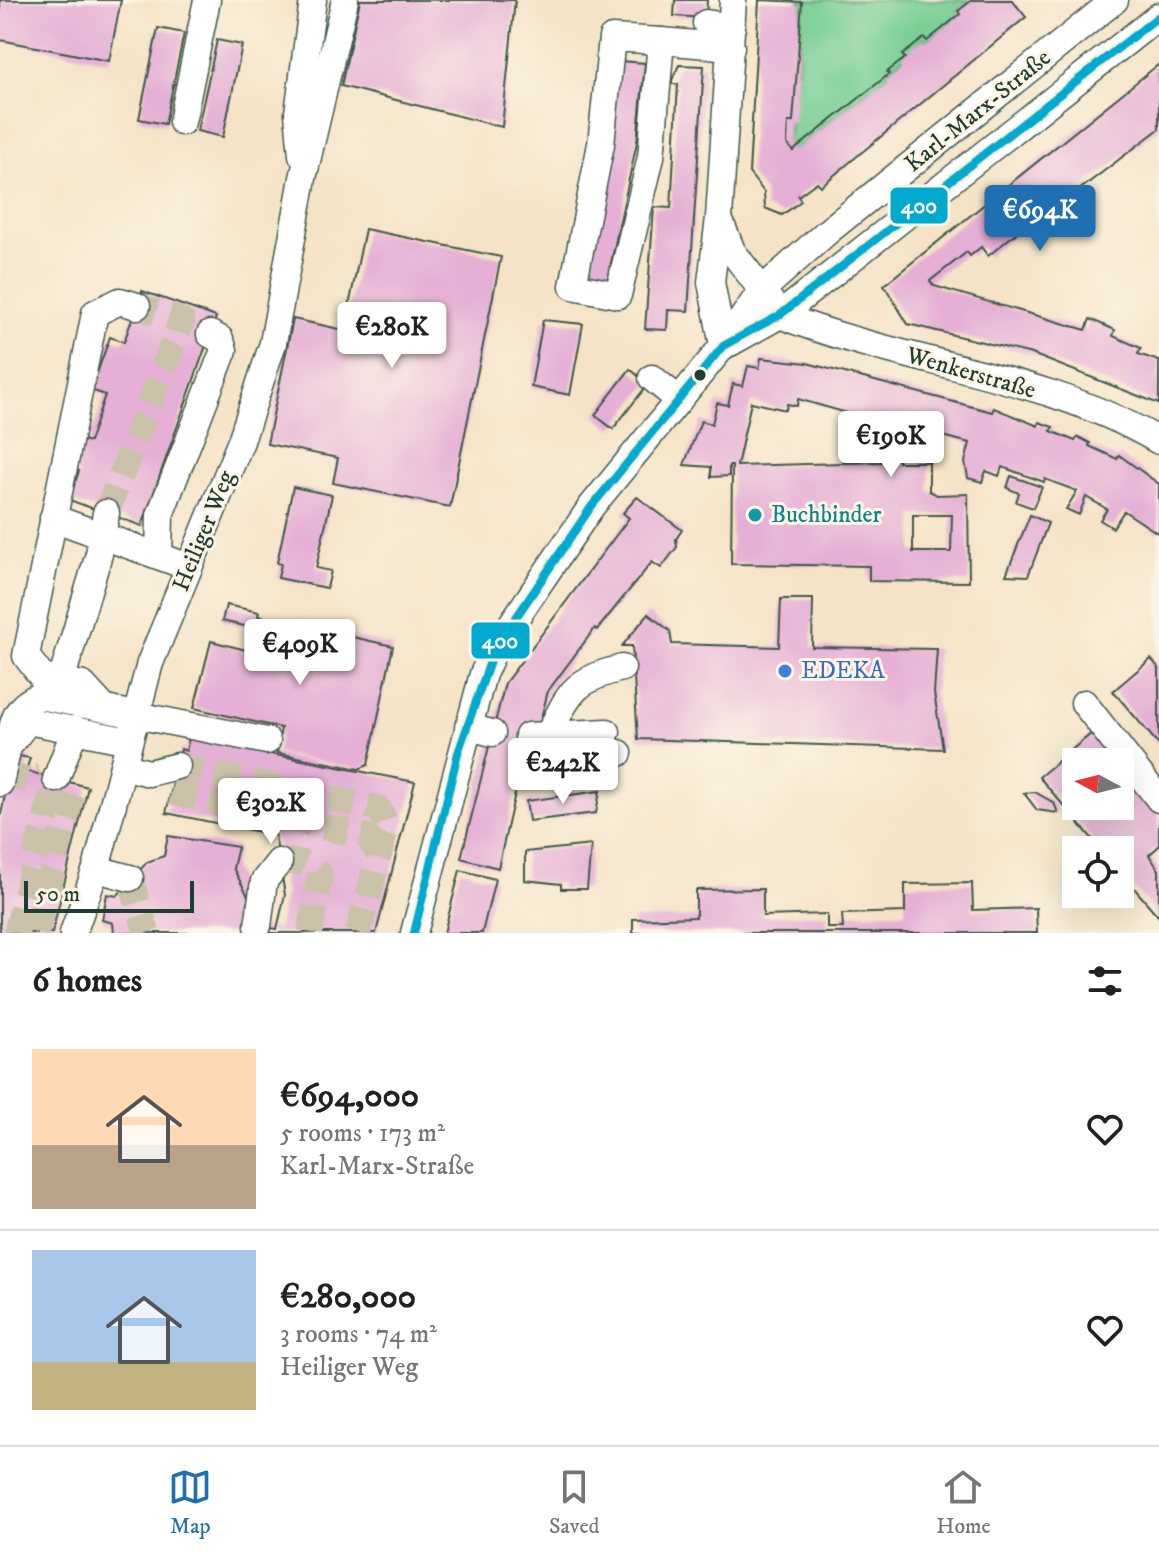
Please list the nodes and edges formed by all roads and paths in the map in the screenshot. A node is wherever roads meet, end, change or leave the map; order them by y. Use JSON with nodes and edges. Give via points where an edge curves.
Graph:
{"nodes":[{"id":1,"x":207,"y":0,"type":"edge"},
{"id":2,"x":313,"y":0,"type":"edge"},
{"id":3,"x":345,"y":0,"type":"edge"},
{"id":4,"x":733,"y":0,"type":"edge"},
{"id":5,"x":1115,"y":0,"type":"edge"},
{"id":6,"x":1159,"y":16,"type":"edge"},
{"id":7,"x":723,"y":33,"type":"junction"},
{"id":8,"x":661,"y":41,"type":"junction"},
{"id":9,"x":182,"y":122,"type":"dead end"},
{"id":10,"x":303,"y":178,"type":"junction"},
{"id":11,"x":719,"y":218,"type":"junction"},
{"id":12,"x":762,"y":290,"type":"junction"},
{"id":13,"x":137,"y":306,"type":"tunnel mouth"},
{"id":14,"x":780,"y":315,"type":"junction"},
{"id":15,"x":210,"y":334,"type":"dead end"},
{"id":16,"x":723,"y":346,"type":"junction"},
{"id":17,"x":652,"y":378,"type":"dead end"},
{"id":18,"x":679,"y":400,"type":"junction"},
{"id":19,"x":1159,"y":441,"type":"edge"},
{"id":20,"x":53,"y":518,"type":"junction"},
{"id":21,"x":104,"y":524,"type":"junction"},
{"id":22,"x":159,"y":556,"type":"junction"},
{"id":23,"x":189,"y":567,"type":"junction"},
{"id":24,"x":622,"y":668,"type":"dead end"},
{"id":25,"x":61,"y":681,"type":"junction"},
{"id":26,"x":1084,"y":703,"type":"dead end"},
{"id":27,"x":105,"y":709,"type":"junction"},
{"id":28,"x":135,"y":715,"type":"junction"},
{"id":29,"x":82,"y":731,"type":"junction"},
{"id":30,"x":267,"y":741,"type":"dead end"},
{"id":31,"x":613,"y":742,"type":"dead end"},
{"id":32,"x":8,"y":747,"type":"junction"},
{"id":33,"x":126,"y":754,"type":"junction"},
{"id":34,"x":177,"y":766,"type":"tunnel mouth"},
{"id":35,"x":149,"y":773,"type":"junction"},
{"id":36,"x":59,"y":775,"type":"tunnel mouth"},
{"id":37,"x":0,"y":783,"type":"edge"},
{"id":38,"x":171,"y":792,"type":"tunnel mouth"},
{"id":39,"x":1159,"y":799,"type":"edge"},
{"id":40,"x":279,"y":862,"type":"dead end"},
{"id":41,"x":94,"y":875,"type":"junction"},
{"id":42,"x":130,"y":878,"type":"dead end"},
{"id":43,"x":258,"y":926,"type":"dead end"},
{"id":44,"x":73,"y":933,"type":"edge"},
{"id":45,"x":93,"y":933,"type":"edge"},
{"id":46,"x":414,"y":933,"type":"edge"}],
"edges":[{"from":1,"to":9,"type":"street"},
{"from":2,"to":10,"type":"street","via":[[298,113]]},
{"from":3,"to":10,"type":"street"},
{"from":4,"to":7,"type":"street"},
{"from":5,"to":12,"type":"street","name":"Karl-Marx-Straße"},
{"from":6,"to":14,"type":"street","name":"Karl-Marx-Straße"},
{"from":7,"to":8,"type":"street"},
{"from":7,"to":11,"type":"street"},
{"from":8,"to":8,"type":"street","via":[[612,38],[601,144],[573,286],[618,295],[651,157]]},
{"from":10,"to":23,"type":"street","name":"Heiliger Weg","via":[[273,343],[241,441]]},
{"from":11,"to":12,"type":"street","via":[[732,251]]},
{"from":11,"to":16,"type":"street","via":[[711,282]]},
{"from":12,"to":14,"type":"street"},
{"from":12,"to":16,"type":"street","name":"Karl-Marx-Straße"},
{"from":13,"to":20,"type":"street","via":[[120,301],[95,313]]},
{"from":14,"to":16,"type":"street","name":"Karl-Marx-Straße"},
{"from":14,"to":19,"type":"street","name":"Wenkerstraße","via":[[824,333],[1033,390]]},
{"from":15,"to":22,"type":"street","via":[[220,339],[224,350],[160,515]]},
{"from":16,"to":18,"type":"street"},
{"from":17,"to":18,"type":"street"},
{"from":18,"to":46,"type":"street","via":[[591,507],[501,638],[483,674],[480,730]]},
{"from":20,"to":21,"type":"street"},
{"from":20,"to":25,"type":"street","via":[[26,656],[42,677]]},
{"from":21,"to":22,"type":"street"},
{"from":21,"to":25,"type":"street"},
{"from":22,"to":23,"type":"street"},
{"from":23,"to":28,"type":"street","name":"Heiliger Weg"},
{"from":24,"to":31,"type":"street","via":[[579,684],[538,736]]},
{"from":25,"to":27,"type":"street","via":[[83,685]]},
{"from":26,"to":39,"type":"street"},
{"from":27,"to":28,"type":"street"},
{"from":27,"to":32,"type":"street","via":[[40,696],[24,702],[16,710]]},
{"from":28,"to":30,"type":"street"},
{"from":28,"to":33,"type":"street","name":"Heiliger Weg"},
{"from":29,"to":32,"type":"street","via":[[28,721]]},
{"from":29,"to":33,"type":"street"},
{"from":29,"to":36,"type":"street"},
{"from":32,"to":37,"type":"street"},
{"from":33,"to":35,"type":"street"},
{"from":33,"to":41,"type":"street","name":"Heiliger Weg"},
{"from":34,"to":35,"type":"street"},
{"from":35,"to":38,"type":"street"},
{"from":40,"to":43,"type":"street","via":[[264,881]]},
{"from":41,"to":42,"type":"street"},
{"from":41,"to":44,"type":"street","name":"Heiliger Weg"},
{"from":41,"to":45,"type":"street","name":"Heiliger Weg"}]}
